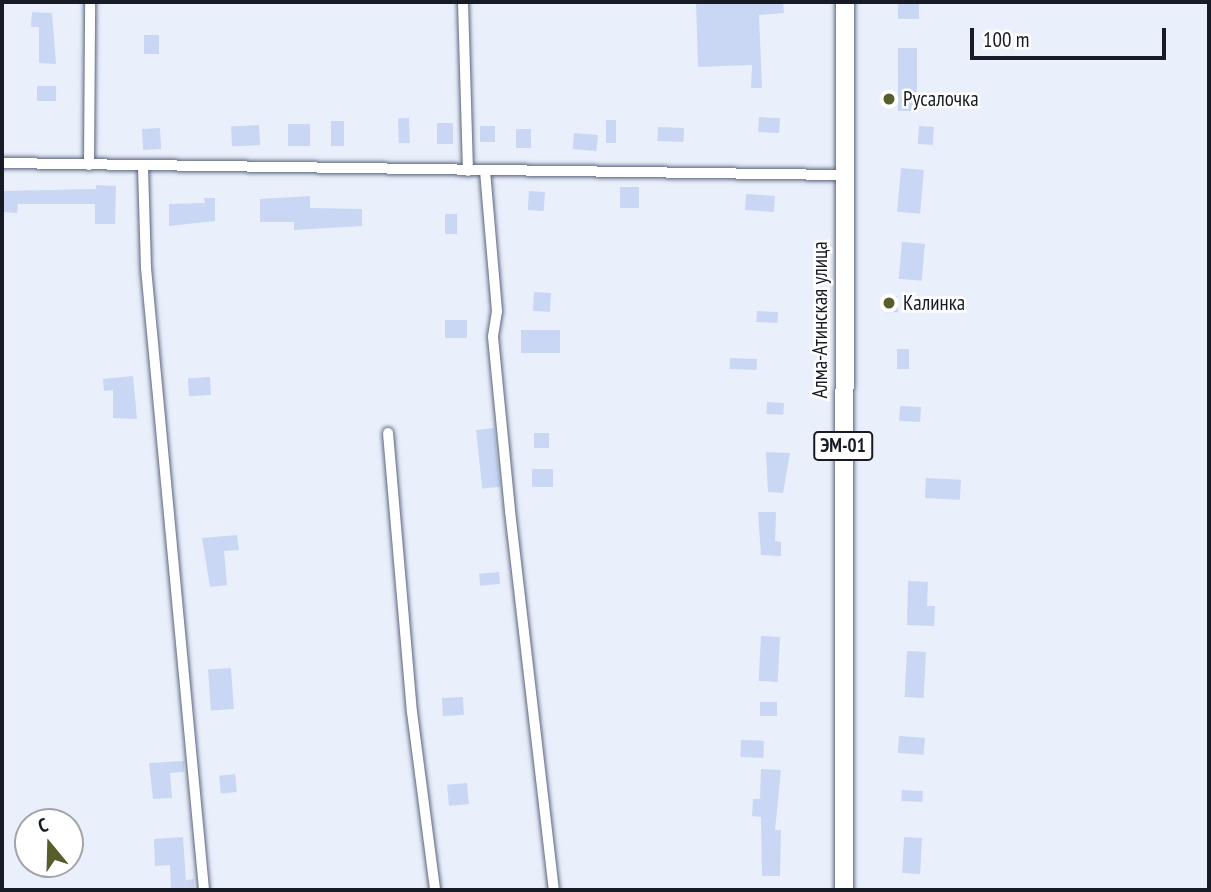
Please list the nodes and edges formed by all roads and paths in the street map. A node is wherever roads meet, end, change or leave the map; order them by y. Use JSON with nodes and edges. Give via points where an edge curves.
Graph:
{"nodes":[{"id":1,"x":90,"y":2,"type":"edge"},
{"id":2,"x":463,"y":2,"type":"edge"},
{"id":3,"x":845,"y":2,"type":"edge"},
{"id":4,"x":2,"y":163,"type":"edge"},
{"id":5,"x":89,"y":165,"type":"junction"},
{"id":6,"x":143,"y":167,"type":"junction"},
{"id":7,"x":468,"y":171,"type":"junction"},
{"id":8,"x":485,"y":171,"type":"junction"},
{"id":9,"x":843,"y":175,"type":"junction"},
{"id":10,"x":388,"y":433,"type":"dead end"},
{"id":11,"x":204,"y":890,"type":"edge"},
{"id":12,"x":435,"y":890,"type":"edge"},
{"id":13,"x":554,"y":890,"type":"edge"},
{"id":14,"x":844,"y":890,"type":"edge"}],
"edges":[{"from":1,"to":5,"type":"street"},
{"from":2,"to":7,"type":"street"},
{"from":3,"to":9,"type":"highway","name":"Алма-Атинская улица","number":"ЭМ-01"},
{"from":4,"to":5,"type":"street"},
{"from":5,"to":6,"type":"street"},
{"from":6,"to":7,"type":"street"},
{"from":6,"to":11,"type":"street","via":[[146,268]]},
{"from":7,"to":8,"type":"street"},
{"from":8,"to":9,"type":"street"},
{"from":8,"to":13,"type":"street","via":[[506,471]]},
{"from":9,"to":14,"type":"highway","name":"Алма-Атинская улица","number":"ЭМ-01"},
{"from":10,"to":12,"type":"street","via":[[412,712]]}]}
